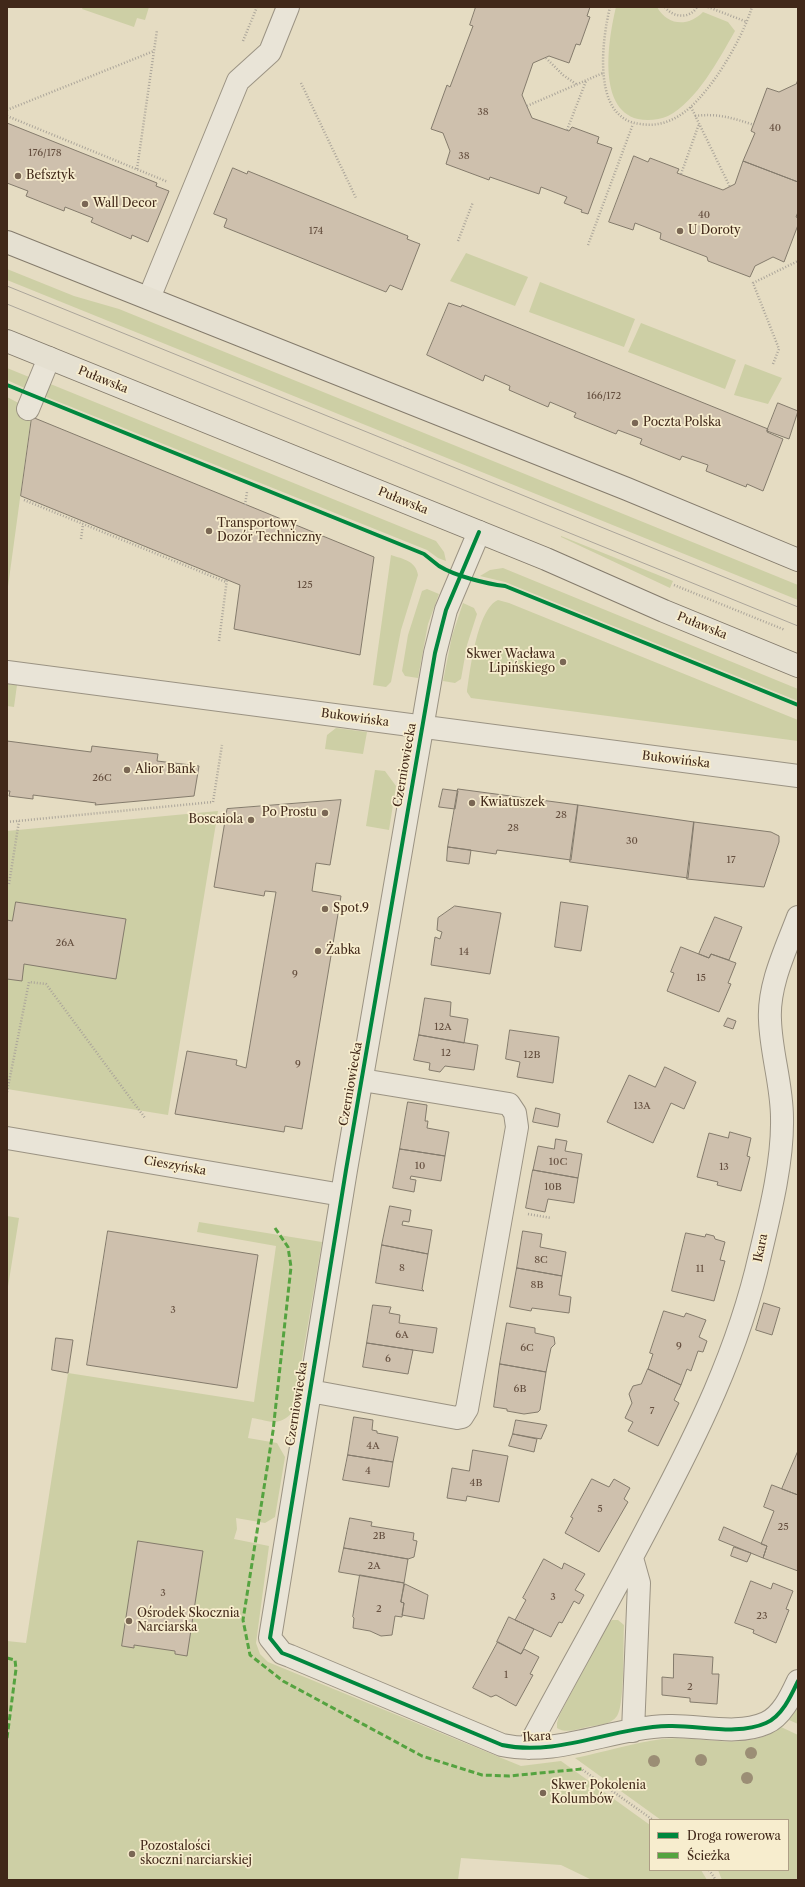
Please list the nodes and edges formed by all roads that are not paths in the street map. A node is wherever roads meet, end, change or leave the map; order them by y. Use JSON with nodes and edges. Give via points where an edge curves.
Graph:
{"nodes":[{"id":1,"x":288,"y":7,"type":"edge"},
{"id":2,"x":7,"y":242,"type":"edge"},
{"id":3,"x":149,"y":298,"type":"junction"},
{"id":4,"x":7,"y":341,"type":"edge"},
{"id":5,"x":49,"y":358,"type":"junction"},
{"id":6,"x":28,"y":409,"type":"dead end"},
{"id":7,"x":479,"y":532,"type":"junction"},
{"id":8,"x":798,"y":560,"type":"edge"},
{"id":9,"x":798,"y":666,"type":"edge"},
{"id":10,"x":7,"y":672,"type":"edge"},
{"id":11,"x":422,"y":727,"type":"junction"},
{"id":12,"x":798,"y":776,"type":"edge"},
{"id":13,"x":798,"y":917,"type":"edge"},
{"id":14,"x":362,"y":1080,"type":"junction"},
{"id":15,"x":7,"y":1138,"type":"edge"},
{"id":16,"x":342,"y":1195,"type":"junction"},
{"id":17,"x":310,"y":1391,"type":"junction"},
{"id":18,"x":632,"y":1558,"type":"junction"},
{"id":19,"x":274,"y":1645,"type":"joint"},
{"id":20,"x":798,"y":1681,"type":"edge"},
{"id":21,"x":633,"y":1731,"type":"junction"},
{"id":22,"x":528,"y":1748,"type":"junction"}],
"edges":[{"from":1,"to":3,"type":"street","via":[[270,52],[238,81]]},
{"from":2,"to":3,"type":"main road"},
{"from":3,"to":8,"type":"main road"},
{"from":4,"to":5,"type":"main road","name":"Puławska"},
{"from":5,"to":6,"type":"street"},
{"from":5,"to":7,"type":"main road","name":"Puławska"},
{"from":7,"to":9,"type":"main road","name":"Puławska"},
{"from":7,"to":11,"type":"street","name":"Czerniowiecka","via":[[442,624]]},
{"from":10,"to":11,"type":"street","name":"Bukowińska"},
{"from":11,"to":12,"type":"street","name":"Bukowińska"},
{"from":11,"to":14,"type":"street","name":"Czerniowiecka"},
{"from":13,"to":18,"type":"street","name":"Ikara","via":[[782,958],[771,1002],[770,1020],[783,1119],[777,1172],[753,1283],[741,1326],[717,1391]]},
{"from":14,"to":16,"type":"street","name":"Czerniowiecka"},
{"from":14,"to":17,"type":"street","via":[[509,1104],[515,1113],[517,1126],[467,1409],[462,1417]]},
{"from":15,"to":16,"type":"street","name":"Cieszyńska"},
{"from":16,"to":17,"type":"street","name":"Czerniowiecka"},
{"from":17,"to":19,"type":"street","name":"Czerniowiecka","via":[[271,1627],[270,1638]]},
{"from":18,"to":21,"type":"street","via":[[639,1583]]},
{"from":18,"to":22,"type":"street","name":"Ikara"},
{"from":19,"to":22,"type":"street","name":"Ikara","via":[[282,1653],[502,1746]]},
{"from":20,"to":21,"type":"street","name":"Ikara","via":[[778,1714],[766,1723],[736,1729],[670,1726]]},
{"from":21,"to":22,"type":"street","name":"Ikara","via":[[567,1745]]}]}
